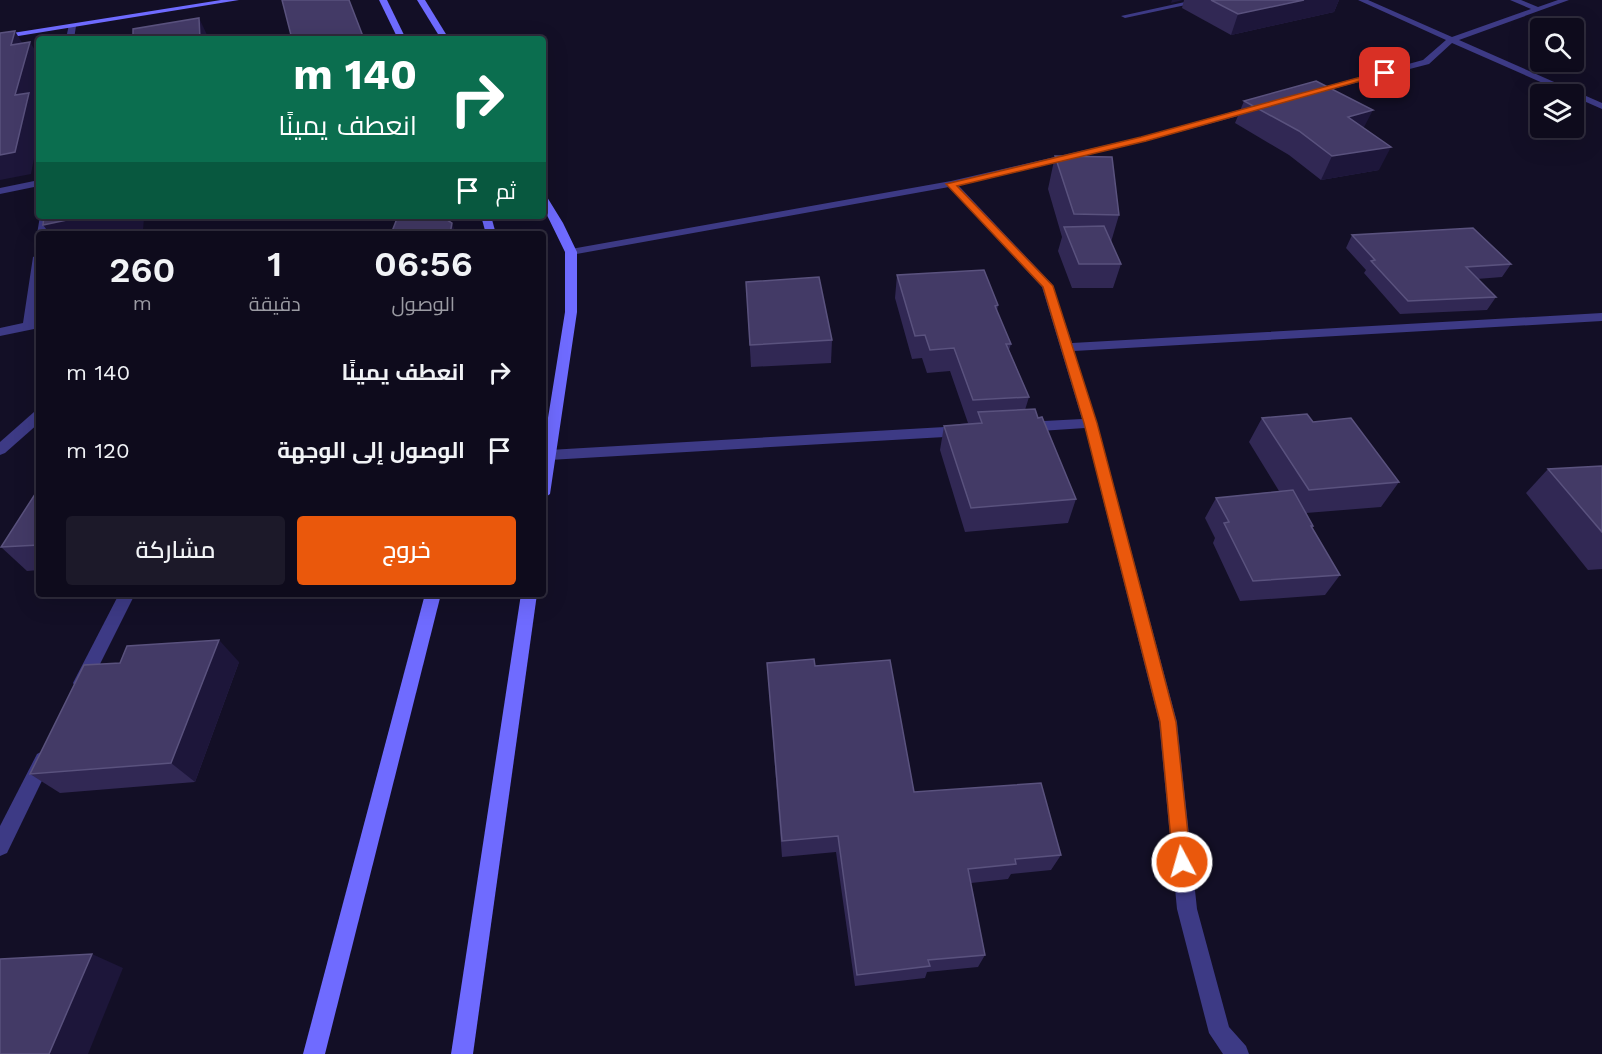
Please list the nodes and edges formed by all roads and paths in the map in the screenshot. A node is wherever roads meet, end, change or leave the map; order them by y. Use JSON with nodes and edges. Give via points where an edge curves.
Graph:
{"nodes":[{"id":1,"x":235,"y":0,"type":"edge"},
{"id":2,"x":383,"y":0,"type":"edge"},
{"id":3,"x":421,"y":0,"type":"edge"},
{"id":4,"x":1205,"y":0,"type":"edge"},
{"id":5,"x":1362,"y":0,"type":"edge"},
{"id":6,"x":1514,"y":0,"type":"edge"},
{"id":7,"x":1565,"y":0,"type":"edge"},
{"id":8,"x":1536,"y":9,"type":"junction"},
{"id":9,"x":1125,"y":16,"type":"dead end"},
{"id":10,"x":72,"y":26,"type":"junction"},
{"id":11,"x":70,"y":36,"type":"edge"},
{"id":12,"x":401,"y":36,"type":"edge"},
{"id":13,"x":443,"y":36,"type":"edge"},
{"id":14,"x":0,"y":37,"type":"edge"},
{"id":15,"x":1451,"y":40,"type":"junction"},
{"id":16,"x":1301,"y":96,"type":"edge"},
{"id":17,"x":1268,"y":105,"type":"edge"},
{"id":18,"x":1602,"y":106,"type":"edge"},
{"id":19,"x":36,"y":184,"type":"edge"},
{"id":20,"x":951,"y":184,"type":"junction"},
{"id":21,"x":0,"y":191,"type":"edge"},
{"id":22,"x":546,"y":204,"type":"edge"},
{"id":23,"x":435,"y":219,"type":"edge"},
{"id":24,"x":392,"y":231,"type":"edge"},
{"id":25,"x":570,"y":252,"type":"junction"},
{"id":26,"x":36,"y":298,"type":"edge"},
{"id":27,"x":1602,"y":317,"type":"edge"},
{"id":28,"x":34,"y":325,"type":"edge"},
{"id":29,"x":0,"y":332,"type":"edge"},
{"id":30,"x":1066,"y":347,"type":"junction"},
{"id":31,"x":36,"y":418,"type":"edge"},
{"id":32,"x":1090,"y":423,"type":"junction"},
{"id":33,"x":1008,"y":428,"type":"edge"},
{"id":34,"x":973,"y":430,"type":"edge"},
{"id":35,"x":0,"y":450,"type":"edge"},
{"id":36,"x":549,"y":455,"type":"junction"},
{"id":37,"x":546,"y":474,"type":"edge"},
{"id":38,"x":125,"y":597,"type":"edge"},
{"id":39,"x":432,"y":597,"type":"edge"},
{"id":40,"x":529,"y":597,"type":"edge"},
{"id":41,"x":74,"y":699,"type":"edge"},
{"id":42,"x":53,"y":741,"type":"edge"},
{"id":43,"x":0,"y":846,"type":"edge"},
{"id":44,"x":314,"y":1054,"type":"edge"},
{"id":45,"x":462,"y":1054,"type":"edge"},
{"id":46,"x":1238,"y":1054,"type":"edge"}],
"edges":[{"from":1,"to":10,"type":"street"},
{"from":2,"to":12,"type":"street"},
{"from":3,"to":13,"type":"street"},
{"from":4,"to":9,"type":"street"},
{"from":5,"to":15,"type":"street"},
{"from":6,"to":8,"type":"street"},
{"from":7,"to":8,"type":"street"},
{"from":8,"to":15,"type":"street"},
{"from":10,"to":11,"type":"street"},
{"from":10,"to":14,"type":"street"},
{"from":15,"to":16,"type":"street","via":[[1426,62]]},
{"from":15,"to":18,"type":"street"},
{"from":17,"to":20,"type":"street"},
{"from":19,"to":21,"type":"street"},
{"from":20,"to":25,"type":"street"},
{"from":20,"to":30,"type":"street","via":[[1048,286]]},
{"from":22,"to":25,"type":"street"},
{"from":23,"to":24,"type":"street"},
{"from":25,"to":36,"type":"street","via":[[571,312]]},
{"from":26,"to":28,"type":"street"},
{"from":27,"to":30,"type":"street"},
{"from":28,"to":29,"type":"street"},
{"from":30,"to":32,"type":"street"},
{"from":31,"to":35,"type":"street"},
{"from":32,"to":33,"type":"street"},
{"from":32,"to":46,"type":"street","via":[[1168,722],[1187,909],[1220,1033]]},
{"from":34,"to":36,"type":"street"},
{"from":36,"to":37,"type":"street"},
{"from":38,"to":41,"type":"street"},
{"from":39,"to":44,"type":"street"},
{"from":40,"to":45,"type":"street"},
{"from":42,"to":43,"type":"street"}]}
